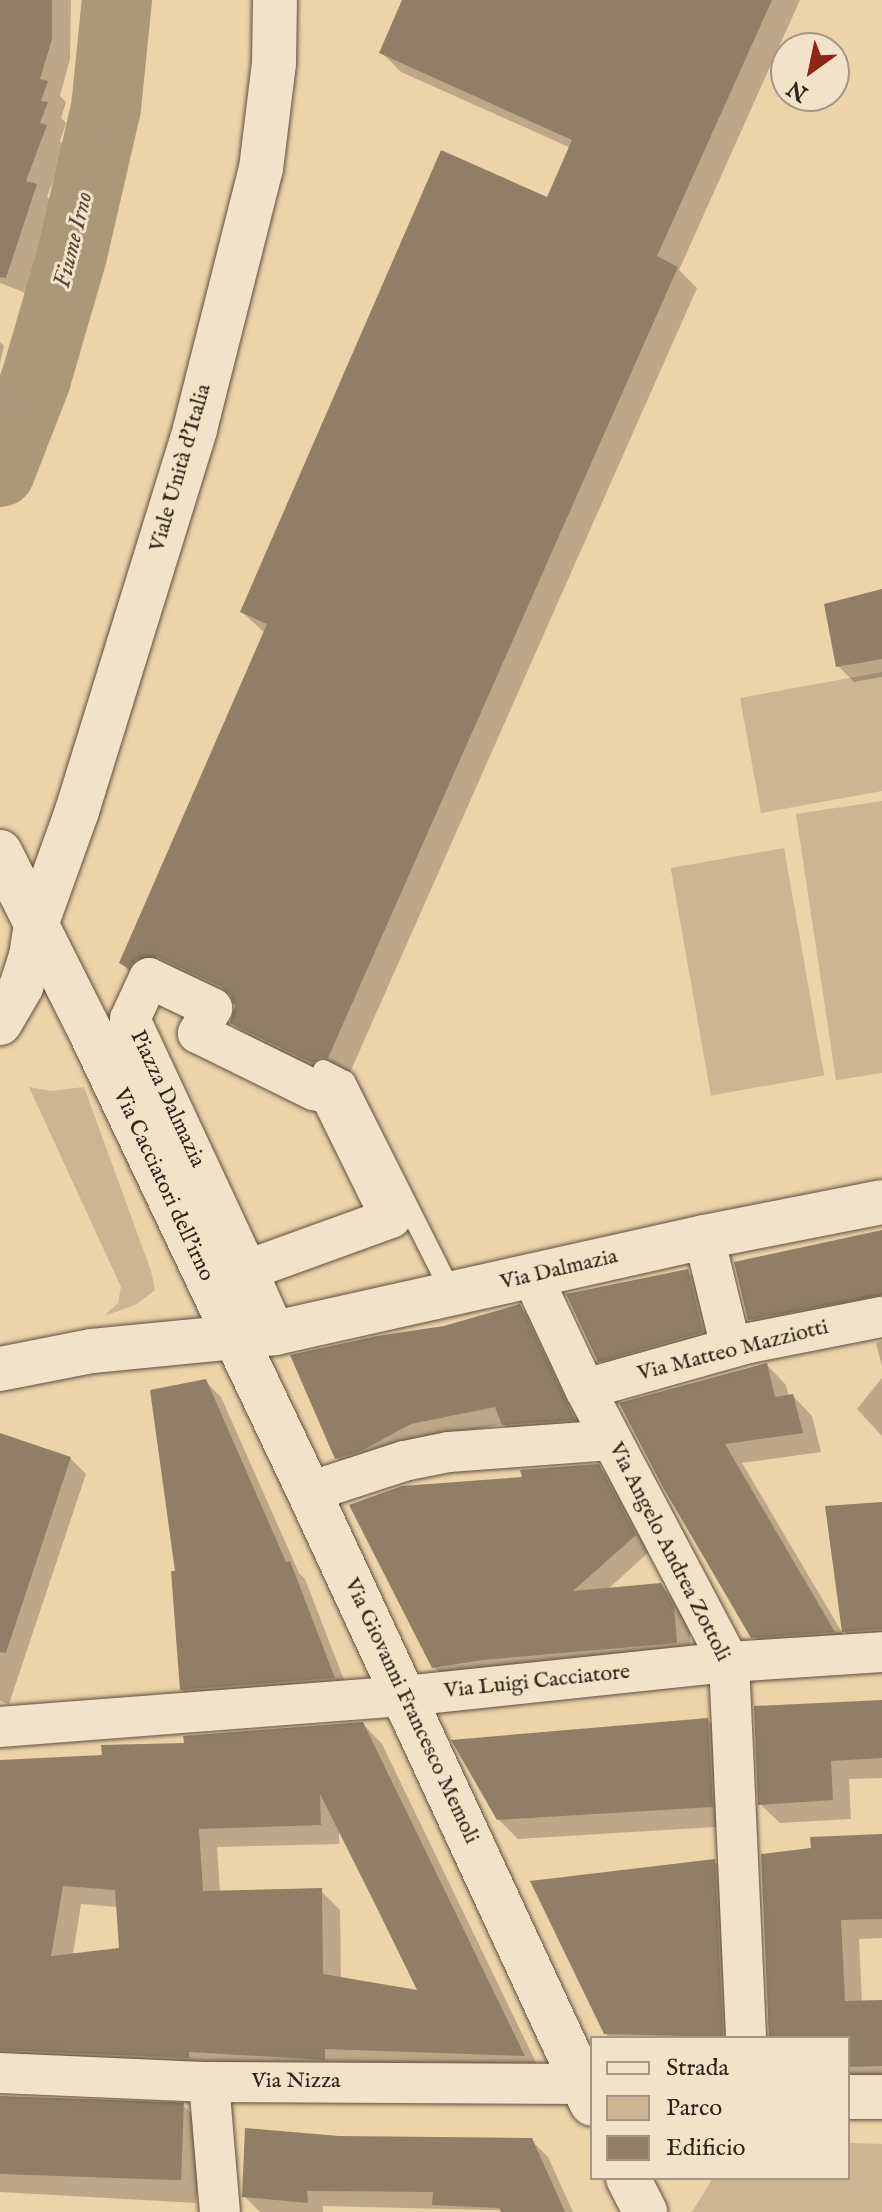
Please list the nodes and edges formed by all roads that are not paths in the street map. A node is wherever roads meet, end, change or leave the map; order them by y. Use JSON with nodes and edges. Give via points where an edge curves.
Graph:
{"nodes":[{"id":1,"x":275,"y":0,"type":"edge"},
{"id":2,"x":77,"y":811,"type":"junction"},
{"id":3,"x":0,"y":837,"type":"edge"},
{"id":4,"x":0,"y":852,"type":"edge"},
{"id":5,"x":36,"y":925,"type":"junction"},
{"id":6,"x":0,"y":1026,"type":"edge"},
{"id":7,"x":90,"y":1031,"type":"junction"},
{"id":8,"x":323,"y":1070,"type":"dead end"},
{"id":9,"x":882,"y":1202,"type":"edge"},
{"id":10,"x":704,"y":1237,"type":"junction"},
{"id":11,"x":247,"y":1270,"type":"junction"},
{"id":12,"x":532,"y":1276,"type":"junction"},
{"id":13,"x":452,"y":1294,"type":"junction"},
{"id":14,"x":882,"y":1317,"type":"edge"},
{"id":15,"x":256,"y":1336,"type":"junction"},
{"id":16,"x":731,"y":1348,"type":"junction"},
{"id":17,"x":0,"y":1369,"type":"edge"},
{"id":18,"x":585,"y":1389,"type":"junction"},
{"id":19,"x":612,"y":1440,"type":"junction"},
{"id":20,"x":309,"y":1492,"type":"junction"},
{"id":21,"x":882,"y":1652,"type":"edge"},
{"id":22,"x":729,"y":1662,"type":"junction"},
{"id":23,"x":405,"y":1696,"type":"junction"},
{"id":24,"x":0,"y":1727,"type":"edge"},
{"id":25,"x":746,"y":2036,"type":"edge"},
{"id":26,"x":0,"y":2073,"type":"edge"},
{"id":27,"x":209,"y":2082,"type":"junction"},
{"id":28,"x":589,"y":2091,"type":"edge"},
{"id":29,"x":850,"y":2097,"type":"edge"},
{"id":30,"x":882,"y":2097,"type":"edge"},
{"id":31,"x":629,"y":2180,"type":"edge"},
{"id":32,"x":220,"y":2212,"type":"edge"},
{"id":33,"x":645,"y":2212,"type":"edge"}],
"edges":[{"from":1,"to":2,"type":"main road","name":"Viale Unità d'Italia","via":[[274,63],[261,169],[195,429]]},
{"from":2,"to":3,"type":"main road","via":[[52,847],[39,854],[12,850]]},
{"from":2,"to":5,"type":"main road","name":"Viale Unità d'Italia"},
{"from":4,"to":5,"type":"main road","name":"Via Cacciatori dell'irno"},
{"from":5,"to":6,"type":"main road","name":"Viale Unità d'Italia","via":[[21,987]]},
{"from":5,"to":7,"type":"main road","name":"Via Cacciatori dell'irno"},
{"from":6,"to":7,"type":"main road","name":"Via Cacciatori dell'irno","via":[[35,1002],[44,1002],[73,1012]]},
{"from":7,"to":15,"type":"main road","name":"Via Cacciatori dell'irno"},
{"from":8,"to":13,"type":"lane","via":[[345,1081]]},
{"from":9,"to":10,"type":"main road","name":"Via Dalmazia"},
{"from":10,"to":12,"type":"main road","name":"Via Dalmazia"},
{"from":10,"to":16,"type":"street"},
{"from":11,"to":11,"type":"street","name":"Piazza Dalmazia","via":[[391,1218],[330,1094],[198,1033],[212,1008],[149,978],[130,1019]]},
{"from":11,"to":15,"type":"street","name":"Piazza Dalmazia"},
{"from":12,"to":13,"type":"main road","name":"Via Dalmazia"},
{"from":12,"to":18,"type":"street","name":"Via Angelo Andrea Zottoli"},
{"from":13,"to":15,"type":"main road","name":"Via Dalmazia"},
{"from":14,"to":16,"type":"street","name":"Via Matteo Mazziotti"},
{"from":15,"to":17,"type":"main road","name":"Via Dalmazia","via":[[92,1351]]},
{"from":15,"to":20,"type":"main road","name":"Via Giovanni Francesco Memoli"},
{"from":16,"to":18,"type":"street","name":"Via Matteo Mazziotti"},
{"from":18,"to":19,"type":"street","name":"Via Angelo Andrea Zottoli"},
{"from":19,"to":20,"type":"street","via":[[449,1452]]},
{"from":19,"to":22,"type":"street","name":"Via Angelo Andrea Zottoli"},
{"from":20,"to":23,"type":"main road","name":"Via Giovanni Francesco Memoli"},
{"from":21,"to":22,"type":"street","name":"Via Luigi Cacciatore"},
{"from":22,"to":23,"type":"street","name":"Via Luigi Cacciatore"},
{"from":22,"to":25,"type":"street","name":"Via Angelo Andrea Zottoli"},
{"from":23,"to":24,"type":"street","name":"Via Luigi Cacciatore"},
{"from":23,"to":28,"type":"main road","name":"Via Giovanni Francesco Memoli"},
{"from":26,"to":27,"type":"street","name":"Via Nizza"},
{"from":27,"to":28,"type":"street","name":"Via Nizza"},
{"from":27,"to":32,"type":"street"},
{"from":29,"to":30,"type":"main road"},
{"from":31,"to":33,"type":"main road"}]}
